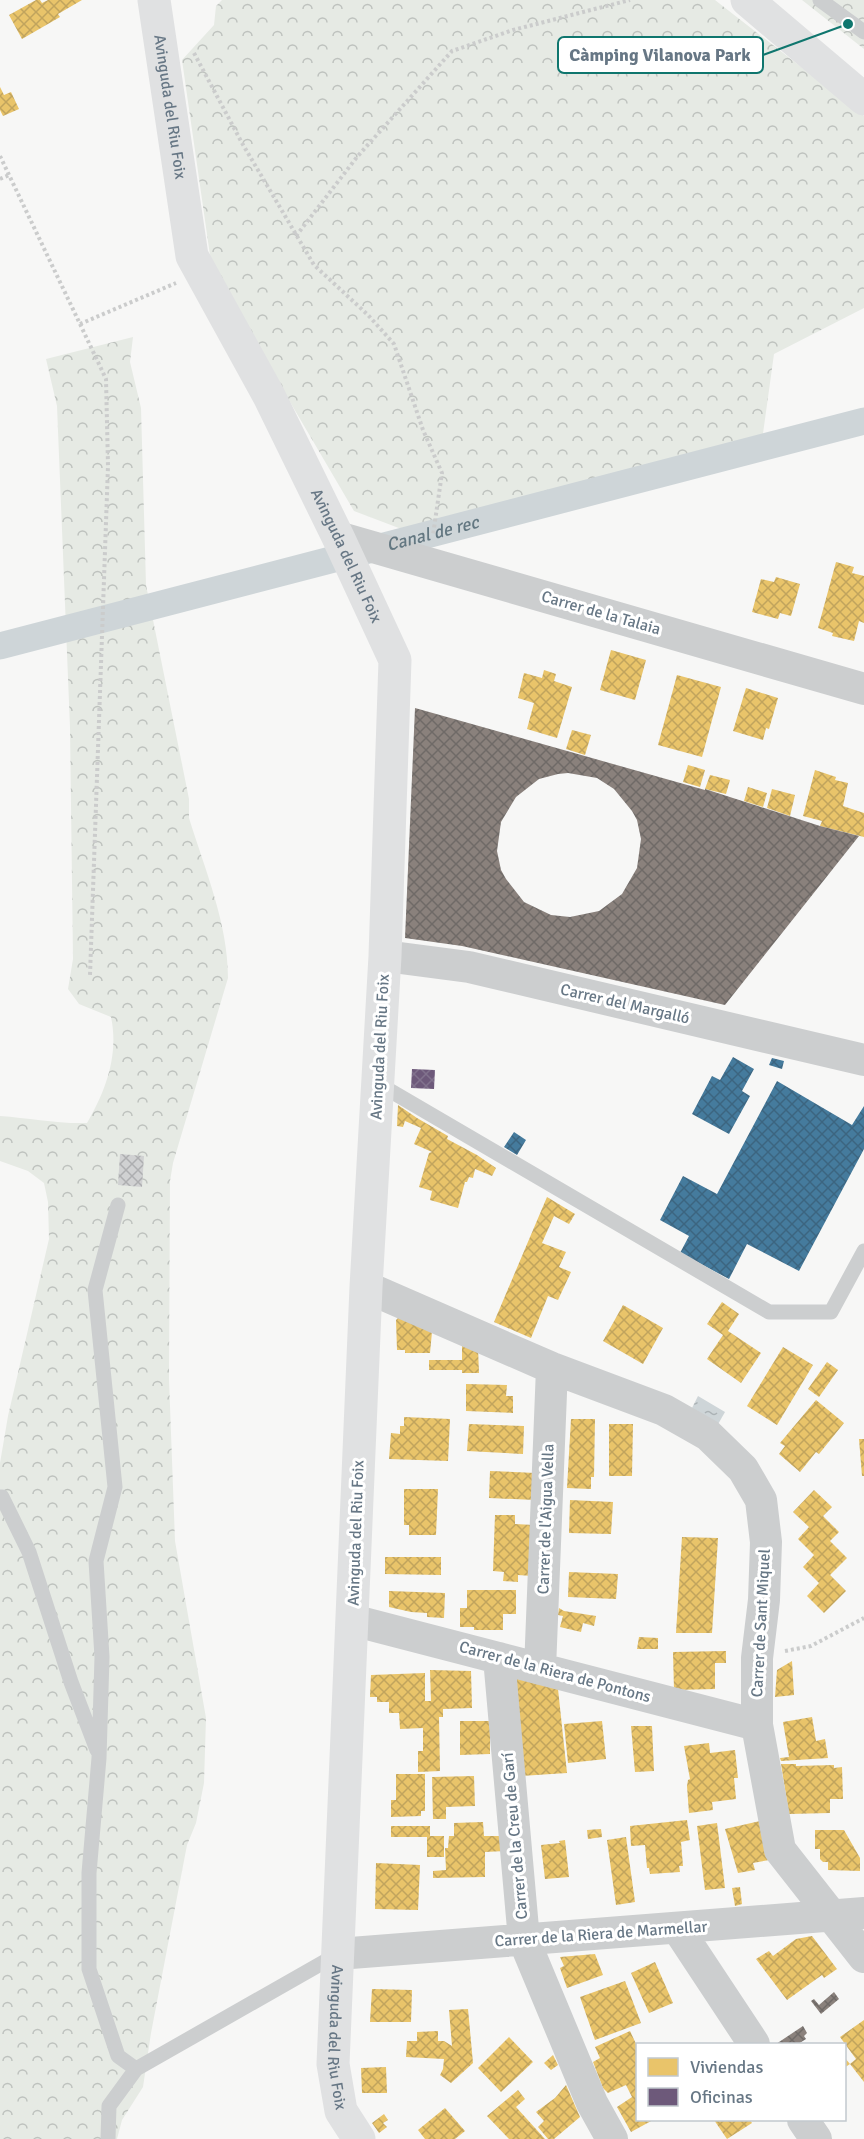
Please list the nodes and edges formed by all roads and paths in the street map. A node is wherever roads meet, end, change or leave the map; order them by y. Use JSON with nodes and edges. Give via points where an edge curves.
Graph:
{"nodes":[{"id":1,"x":154,"y":0,"type":"edge"},
{"id":2,"x":630,"y":0,"type":"edge"},
{"id":3,"x":747,"y":0,"type":"edge"},
{"id":4,"x":820,"y":0,"type":"edge"},
{"id":5,"x":864,"y":32,"type":"edge"},
{"id":6,"x":160,"y":37,"type":"junction"},
{"id":7,"x":864,"y":99,"type":"edge"},
{"id":8,"x":0,"y":156,"type":"edge"},
{"id":9,"x":9,"y":175,"type":"junction"},
{"id":10,"x":0,"y":179,"type":"edge"},
{"id":11,"x":296,"y":236,"type":"junction"},
{"id":12,"x":201,"y":273,"type":"junction"},
{"id":13,"x":80,"y":324,"type":"junction"},
{"id":14,"x":338,"y":537,"type":"junction"},
{"id":15,"x":432,"y":564,"type":"junction"},
{"id":16,"x":864,"y":688,"type":"edge"},
{"id":17,"x":385,"y":956,"type":"junction"},
{"id":18,"x":90,"y":975,"type":"dead end"},
{"id":19,"x":864,"y":1060,"type":"edge"},
{"id":20,"x":377,"y":1083,"type":"junction"},
{"id":21,"x":117,"y":1205,"type":"dead end"},
{"id":22,"x":864,"y":1251,"type":"edge"},
{"id":23,"x":366,"y":1287,"type":"junction"},
{"id":24,"x":552,"y":1368,"type":"junction"},
{"id":25,"x":0,"y":1497,"type":"edge"},
{"id":26,"x":864,"y":1618,"type":"edge"},
{"id":27,"x":352,"y":1620,"type":"junction"},
{"id":28,"x":783,"y":1651,"type":"dead end"},
{"id":29,"x":499,"y":1658,"type":"junction"},
{"id":30,"x":540,"y":1669,"type":"junction"},
{"id":31,"x":757,"y":1725,"type":"junction"},
{"id":32,"x":99,"y":1758,"type":"junction"},
{"id":33,"x":864,"y":1913,"type":"edge"},
{"id":34,"x":832,"y":1915,"type":"junction"},
{"id":35,"x":678,"y":1929,"type":"junction"},
{"id":36,"x":524,"y":1940,"type":"junction"},
{"id":37,"x":338,"y":1954,"type":"junction"},
{"id":38,"x":864,"y":1957,"type":"edge"},
{"id":39,"x":753,"y":2043,"type":"edge"},
{"id":40,"x":136,"y":2069,"type":"junction"},
{"id":41,"x":804,"y":2121,"type":"edge"},
{"id":42,"x":108,"y":2139,"type":"edge"},
{"id":43,"x":359,"y":2139,"type":"edge"},
{"id":44,"x":612,"y":2139,"type":"edge"},
{"id":45,"x":816,"y":2139,"type":"edge"}],
"edges":[{"from":1,"to":6,"type":"street","name":"Avinguda del Riu Foix"},
{"from":2,"to":11,"type":"path","via":[[513,30],[452,51],[357,157]]},
{"from":3,"to":7,"type":"street"},
{"from":4,"to":5,"type":"lane"},
{"from":6,"to":11,"type":"path","via":[[189,45]]},
{"from":6,"to":12,"type":"street","name":"Avinguda del Riu Foix","via":[[192,256]]},
{"from":8,"to":9,"type":"path"},
{"from":9,"to":10,"type":"path"},
{"from":9,"to":13,"type":"path"},
{"from":11,"to":15,"type":"path","via":[[314,265],[393,344],[442,473]]},
{"from":12,"to":13,"type":"path"},
{"from":12,"to":14,"type":"street","name":"Avinguda del Riu Foix","via":[[269,396]]},
{"from":13,"to":18,"type":"path","via":[[106,379],[108,466]]},
{"from":14,"to":15,"type":"street","name":"Carrer de la Talaia"},
{"from":14,"to":17,"type":"street","name":"Avinguda del Riu Foix","via":[[395,660]]},
{"from":15,"to":16,"type":"street","name":"Carrer de la Talaia"},
{"from":17,"to":19,"type":"street","name":"Carrer del Margalló","via":[[470,967]]},
{"from":17,"to":20,"type":"street","name":"Avinguda del Riu Foix"},
{"from":20,"to":22,"type":"lane","via":[[770,1312],[831,1312]]},
{"from":20,"to":23,"type":"street","name":"Avinguda del Riu Foix"},
{"from":21,"to":32,"type":"lane","via":[[95,1290],[115,1486],[96,1562],[102,1657]]},
{"from":23,"to":24,"type":"street","name":"Carrer de Sant Miquel"},
{"from":23,"to":27,"type":"street","name":"Avinguda del Riu Foix"},
{"from":24,"to":30,"type":"street","name":"Carrer de l'Aigua Vella"},
{"from":24,"to":31,"type":"street","name":"Carrer de Sant Miquel","via":[[664,1410],[708,1435],[743,1469],[761,1500],[766,1542],[757,1658]]},
{"from":25,"to":32,"type":"lane","via":[[29,1552]]},
{"from":26,"to":28,"type":"path","via":[[811,1646]]},
{"from":27,"to":29,"type":"street","name":"Carrer de la Riera de Pontons"},
{"from":27,"to":37,"type":"street","name":"Avinguda del Riu Foix"},
{"from":29,"to":30,"type":"street","name":"Carrer de la Riera de Pontons"},
{"from":29,"to":36,"type":"street","name":"Carrer de la Creu de Garí"},
{"from":30,"to":31,"type":"street","name":"Carrer de la Riera de Pontons"},
{"from":31,"to":34,"type":"street","name":"Carrer de Sant Miquel","via":[[780,1850]]},
{"from":32,"to":40,"type":"lane","via":[[89,1874],[89,1969],[117,2056]]},
{"from":33,"to":34,"type":"street","name":"Carrer de la Riera de Marmellar"},
{"from":34,"to":35,"type":"street","name":"Carrer de la Riera de Marmellar"},
{"from":34,"to":38,"type":"street","name":"Carrer de Sant Miquel"},
{"from":35,"to":36,"type":"street","name":"Carrer de la Riera de Marmellar"},
{"from":35,"to":39,"type":"street"},
{"from":36,"to":37,"type":"street","name":"Carrer de la Riera de Marmellar"},
{"from":36,"to":44,"type":"street","name":"Carrer de la Creu de Garí","via":[[592,2103]]},
{"from":37,"to":40,"type":"lane"},
{"from":37,"to":43,"type":"street","name":"Avinguda del Riu Foix","via":[[333,2064],[341,2111]]},
{"from":40,"to":42,"type":"lane","via":[[109,2106]]},
{"from":41,"to":45,"type":"street"}]}
